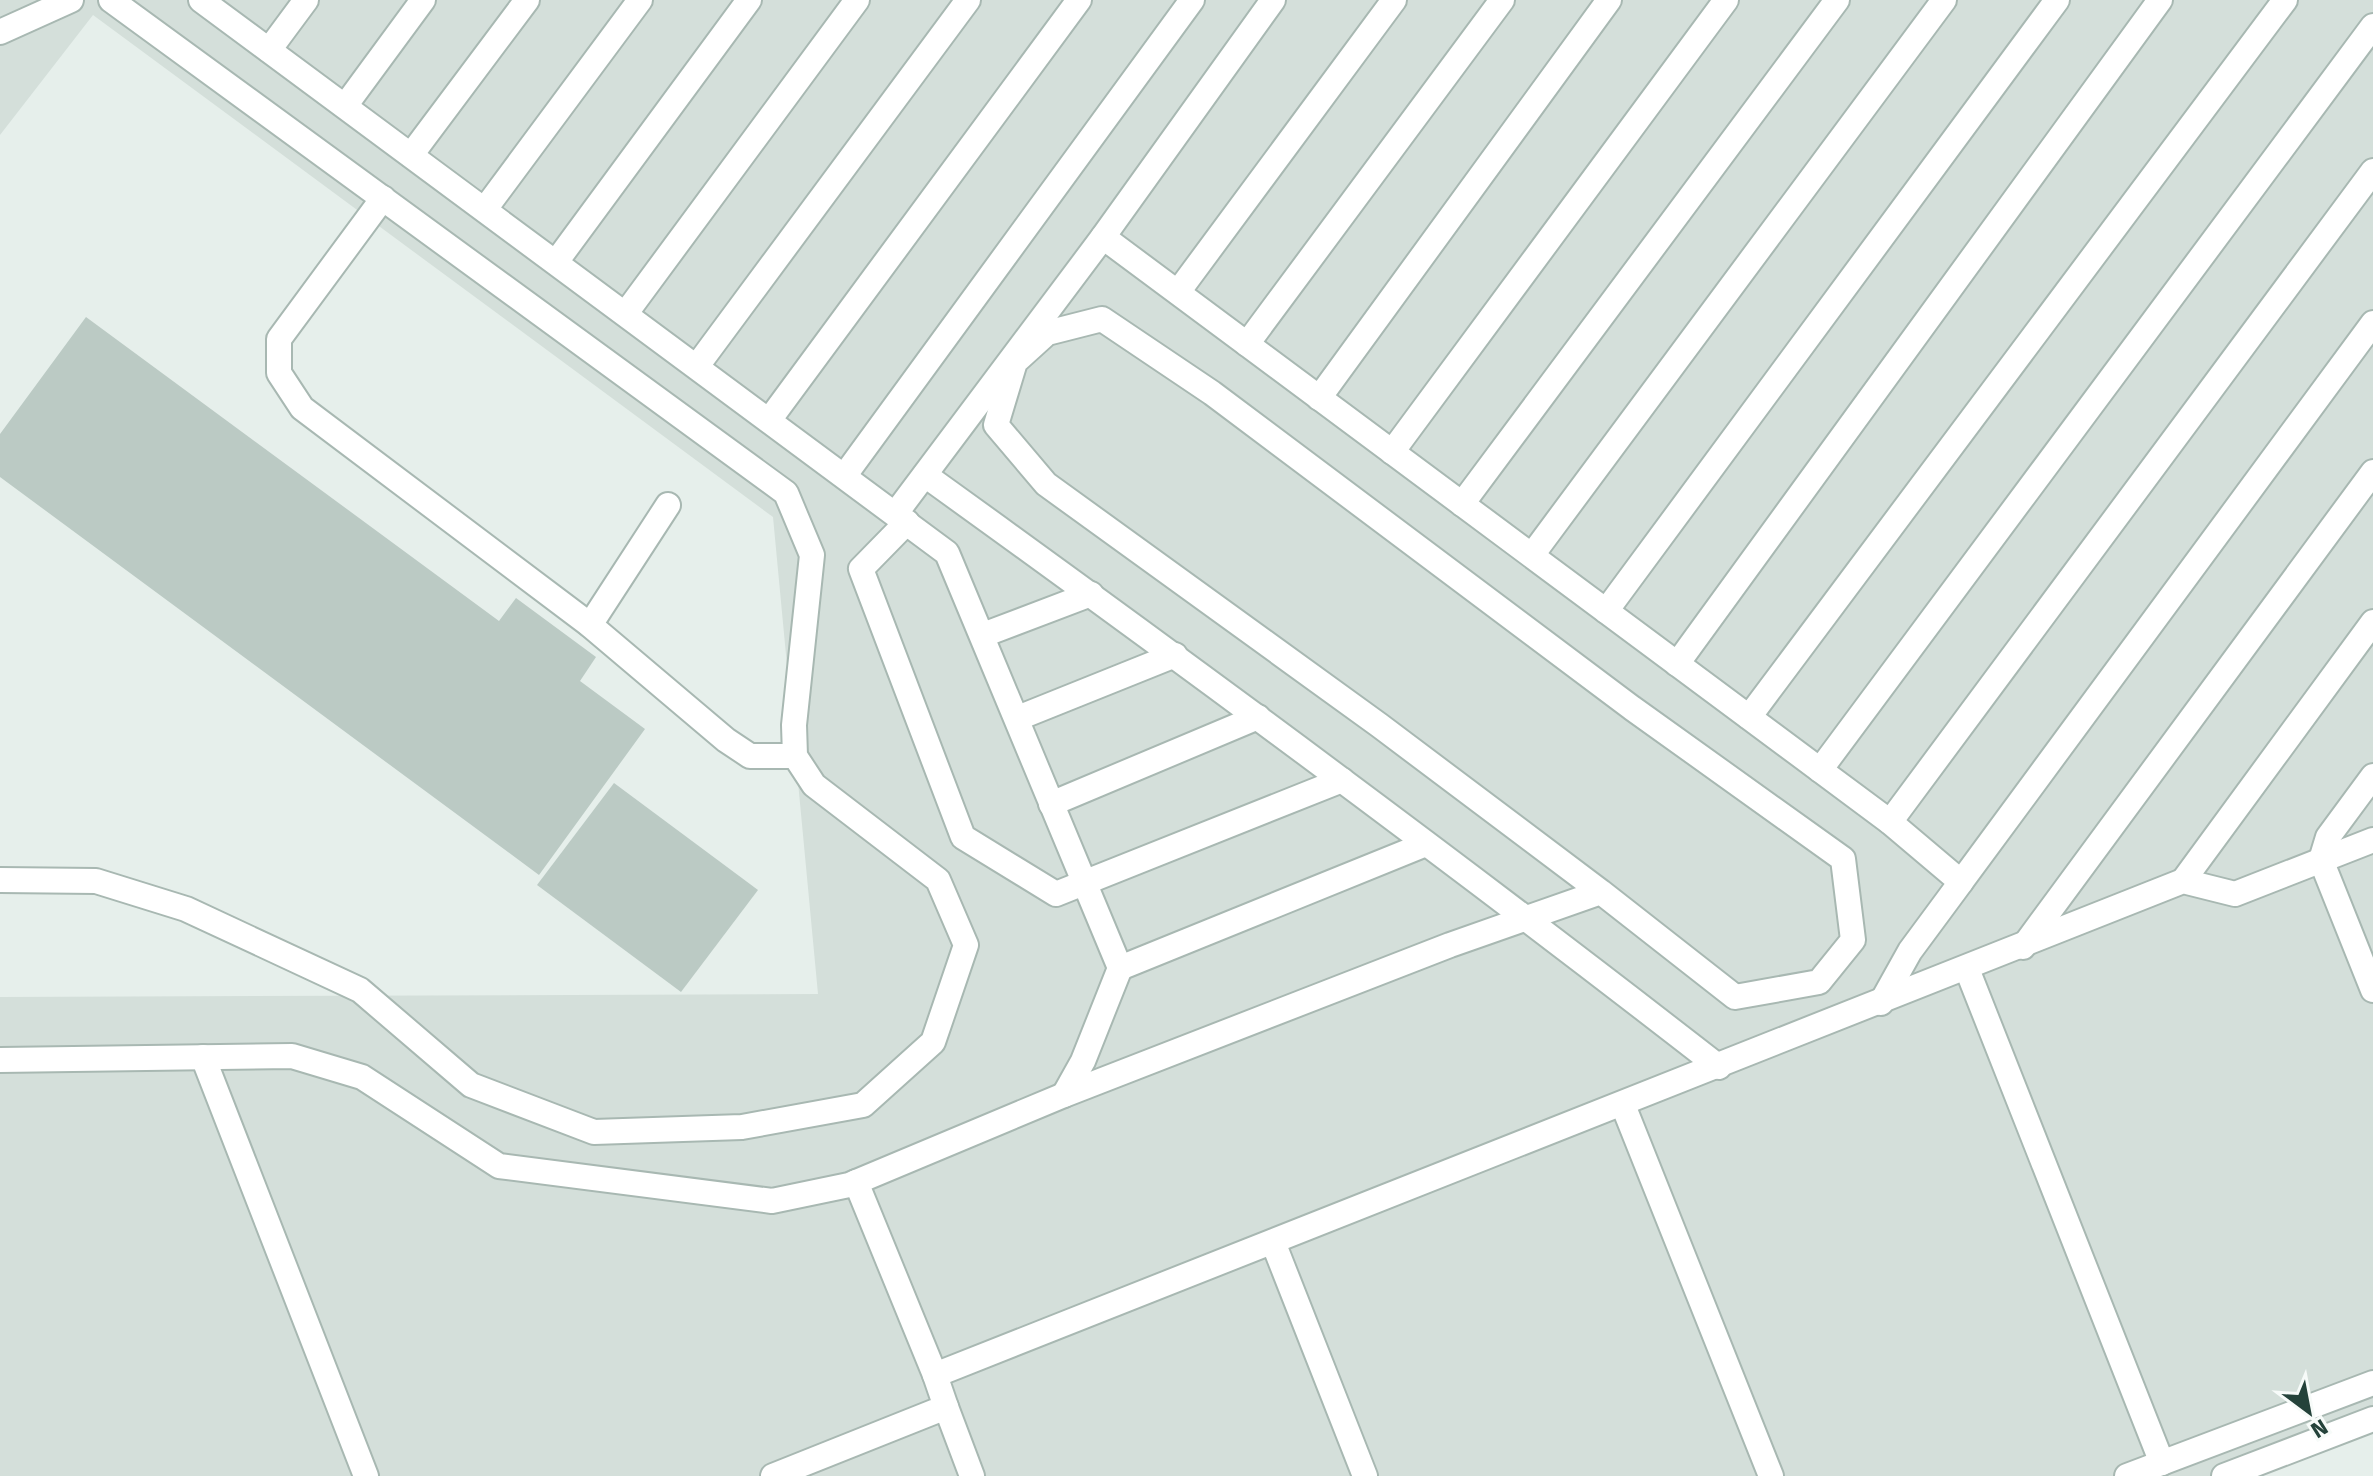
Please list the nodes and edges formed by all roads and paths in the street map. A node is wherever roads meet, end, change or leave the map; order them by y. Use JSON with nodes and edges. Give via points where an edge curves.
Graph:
{"nodes":[{"id":1,"x":71,"y":0,"type":"edge"},
{"id":2,"x":111,"y":0,"type":"edge"},
{"id":3,"x":201,"y":0,"type":"edge"},
{"id":4,"x":306,"y":0,"type":"edge"},
{"id":5,"x":423,"y":0,"type":"edge"},
{"id":6,"x":527,"y":0,"type":"edge"},
{"id":7,"x":640,"y":0,"type":"edge"},
{"id":8,"x":749,"y":0,"type":"edge"},
{"id":9,"x":857,"y":0,"type":"edge"},
{"id":10,"x":968,"y":0,"type":"edge"},
{"id":11,"x":1079,"y":0,"type":"edge"},
{"id":12,"x":1192,"y":0,"type":"edge"},
{"id":13,"x":1273,"y":0,"type":"edge"},
{"id":14,"x":1394,"y":0,"type":"edge"},
{"id":15,"x":1502,"y":0,"type":"edge"},
{"id":16,"x":1609,"y":0,"type":"edge"},
{"id":17,"x":1726,"y":0,"type":"edge"},
{"id":18,"x":1837,"y":0,"type":"edge"},
{"id":19,"x":1944,"y":0,"type":"edge"},
{"id":20,"x":2057,"y":0,"type":"edge"},
{"id":21,"x":2160,"y":0,"type":"edge"},
{"id":22,"x":2285,"y":0,"type":"edge"},
{"id":23,"x":2373,"y":26,"type":"edge"},
{"id":24,"x":0,"y":32,"type":"edge"},
{"id":25,"x":269,"y":50,"type":"junction"},
{"id":26,"x":345,"y":106,"type":"junction"},
{"id":27,"x":411,"y":155,"type":"junction"},
{"id":28,"x":2373,"y":171,"type":"edge"},
{"id":29,"x":383,"y":198,"type":"junction"},
{"id":30,"x":485,"y":209,"type":"junction"},
{"id":31,"x":1103,"y":237,"type":"junction"},
{"id":32,"x":556,"y":262,"type":"junction"},
{"id":33,"x":1178,"y":292,"type":"junction"},
{"id":34,"x":626,"y":313,"type":"junction"},
{"id":35,"x":2373,"y":323,"type":"edge"},
{"id":36,"x":1247,"y":344,"type":"junction"},
{"id":37,"x":697,"y":366,"type":"junction"},
{"id":38,"x":1319,"y":398,"type":"junction"},
{"id":39,"x":770,"y":419,"type":"junction"},
{"id":40,"x":1392,"y":452,"type":"junction"},
{"id":41,"x":2373,"y":472,"type":"edge"},
{"id":42,"x":845,"y":475,"type":"junction"},
{"id":43,"x":925,"y":475,"type":"junction"},
{"id":44,"x":1462,"y":504,"type":"junction"},
{"id":45,"x":668,"y":505,"type":"dead end"},
{"id":46,"x":902,"y":517,"type":"junction"},
{"id":47,"x":1532,"y":555,"type":"junction"},
{"id":48,"x":1091,"y":594,"type":"junction"},
{"id":49,"x":1606,"y":611,"type":"junction"},
{"id":50,"x":2373,"y":622,"type":"edge"},
{"id":51,"x":590,"y":625,"type":"junction"},
{"id":52,"x":983,"y":635,"type":"junction"},
{"id":53,"x":1175,"y":655,"type":"junction"},
{"id":54,"x":1677,"y":664,"type":"junction"},
{"id":55,"x":1258,"y":717,"type":"junction"},
{"id":56,"x":1749,"y":717,"type":"junction"},
{"id":57,"x":1018,"y":718,"type":"junction"},
{"id":58,"x":795,"y":756,"type":"junction"},
{"id":59,"x":1820,"y":770,"type":"junction"},
{"id":60,"x":2373,"y":776,"type":"edge"},
{"id":61,"x":1342,"y":780,"type":"junction"},
{"id":62,"x":1051,"y":804,"type":"junction"},
{"id":63,"x":1890,"y":822,"type":"junction"},
{"id":64,"x":2373,"y":840,"type":"edge"},
{"id":65,"x":1426,"y":844,"type":"junction"},
{"id":66,"x":2321,"y":860,"type":"junction"},
{"id":67,"x":0,"y":880,"type":"edge"},
{"id":68,"x":2183,"y":881,"type":"junction"},
{"id":69,"x":1961,"y":882,"type":"junction"},
{"id":70,"x":1085,"y":886,"type":"junction"},
{"id":71,"x":1601,"y":892,"type":"junction"},
{"id":72,"x":1525,"y":916,"type":"junction"},
{"id":73,"x":2023,"y":947,"type":"junction"},
{"id":74,"x":1120,"y":968,"type":"junction"},
{"id":75,"x":1967,"y":969,"type":"junction"},
{"id":76,"x":2373,"y":990,"type":"edge"},
{"id":77,"x":1881,"y":1003,"type":"junction"},
{"id":78,"x":203,"y":1057,"type":"junction"},
{"id":79,"x":0,"y":1060,"type":"edge"},
{"id":80,"x":1719,"y":1067,"type":"junction"},
{"id":81,"x":1064,"y":1095,"type":"junction"},
{"id":82,"x":1623,"y":1105,"type":"junction"},
{"id":83,"x":856,"y":1182,"type":"junction"},
{"id":84,"x":1273,"y":1242,"type":"junction"},
{"id":85,"x":935,"y":1375,"type":"junction"},
{"id":86,"x":2373,"y":1383,"type":"edge"},
{"id":87,"x":946,"y":1407,"type":"junction"},
{"id":88,"x":2373,"y":1419,"type":"edge"},
{"id":89,"x":2162,"y":1463,"type":"junction"},
{"id":90,"x":366,"y":1476,"type":"edge"},
{"id":91,"x":773,"y":1476,"type":"edge"},
{"id":92,"x":972,"y":1476,"type":"edge"},
{"id":93,"x":1365,"y":1476,"type":"edge"},
{"id":94,"x":1771,"y":1476,"type":"edge"},
{"id":95,"x":2127,"y":1476,"type":"edge"},
{"id":96,"x":2224,"y":1476,"type":"edge"}],
"edges":[{"from":1,"to":24,"type":"lane"},
{"from":2,"to":29,"type":"lane"},
{"from":3,"to":25,"type":"lane"},
{"from":4,"to":25,"type":"lane"},
{"from":5,"to":26,"type":"lane"},
{"from":6,"to":27,"type":"lane"},
{"from":7,"to":30,"type":"lane"},
{"from":8,"to":32,"type":"lane"},
{"from":9,"to":34,"type":"lane"},
{"from":10,"to":37,"type":"lane"},
{"from":11,"to":39,"type":"lane"},
{"from":12,"to":42,"type":"lane"},
{"from":13,"to":31,"type":"lane"},
{"from":14,"to":33,"type":"lane"},
{"from":15,"to":36,"type":"lane"},
{"from":16,"to":38,"type":"lane"},
{"from":17,"to":40,"type":"lane"},
{"from":18,"to":44,"type":"lane"},
{"from":19,"to":47,"type":"lane"},
{"from":20,"to":49,"type":"lane"},
{"from":21,"to":54,"type":"lane"},
{"from":22,"to":56,"type":"lane"},
{"from":23,"to":59,"type":"lane"},
{"from":25,"to":26,"type":"lane"},
{"from":26,"to":27,"type":"lane"},
{"from":27,"to":30,"type":"lane"},
{"from":28,"to":63,"type":"lane"},
{"from":29,"to":51,"type":"lane","via":[[279,339],[279,373],[302,408]]},
{"from":29,"to":58,"type":"lane","via":[[786,493],[812,555]]},
{"from":30,"to":32,"type":"lane"},
{"from":31,"to":33,"type":"lane"},
{"from":31,"to":43,"type":"lane"},
{"from":32,"to":34,"type":"lane"},
{"from":33,"to":36,"type":"lane"},
{"from":34,"to":37,"type":"lane"},
{"from":35,"to":69,"type":"lane"},
{"from":36,"to":38,"type":"lane"},
{"from":37,"to":39,"type":"lane"},
{"from":38,"to":40,"type":"lane"},
{"from":39,"to":42,"type":"lane"},
{"from":40,"to":44,"type":"lane"},
{"from":41,"to":73,"type":"lane"},
{"from":42,"to":46,"type":"lane"},
{"from":43,"to":46,"type":"lane"},
{"from":43,"to":48,"type":"lane"},
{"from":44,"to":47,"type":"lane"},
{"from":45,"to":51,"type":"lane"},
{"from":46,"to":52,"type":"lane","via":[[947,553]]},
{"from":46,"to":70,"type":"lane","via":[[861,569],[963,837],[1056,894]]},
{"from":47,"to":49,"type":"lane"},
{"from":48,"to":52,"type":"lane"},
{"from":48,"to":53,"type":"lane"},
{"from":49,"to":54,"type":"lane"},
{"from":50,"to":68,"type":"lane"},
{"from":51,"to":58,"type":"lane","via":[[750,756]]},
{"from":52,"to":57,"type":"lane"},
{"from":53,"to":55,"type":"lane"},
{"from":53,"to":57,"type":"lane"},
{"from":54,"to":56,"type":"lane"},
{"from":55,"to":61,"type":"lane"},
{"from":55,"to":62,"type":"lane"},
{"from":56,"to":59,"type":"lane"},
{"from":57,"to":62,"type":"lane"},
{"from":58,"to":67,"type":"lane","via":[[814,785],[938,880],[966,945],[933,1042],[863,1105],[742,1127],[594,1132],[471,1085],[360,990],[186,909],[96,881]]},
{"from":59,"to":63,"type":"lane"},
{"from":60,"to":66,"type":"lane","via":[[2328,837]]},
{"from":61,"to":65,"type":"lane"},
{"from":61,"to":70,"type":"lane"},
{"from":62,"to":70,"type":"lane"},
{"from":63,"to":69,"type":"lane"},
{"from":64,"to":66,"type":"lane"},
{"from":65,"to":72,"type":"lane"},
{"from":65,"to":74,"type":"lane"},
{"from":66,"to":68,"type":"lane","via":[[2235,894]]},
{"from":66,"to":76,"type":"lane"},
{"from":68,"to":73,"type":"lane"},
{"from":69,"to":77,"type":"lane","via":[[1910,951]]},
{"from":70,"to":74,"type":"lane"},
{"from":71,"to":71,"type":"lane","via":[[1735,997],[1819,982],[1853,940],[1843,859],[1212,393],[1102,319],[1047,333],[1015,362],[996,425],[1046,484]]},
{"from":71,"to":72,"type":"lane"},
{"from":72,"to":80,"type":"lane"},
{"from":72,"to":81,"type":"lane"},
{"from":73,"to":75,"type":"lane"},
{"from":74,"to":81,"type":"lane"},
{"from":75,"to":77,"type":"lane"},
{"from":75,"to":89,"type":"lane"},
{"from":77,"to":80,"type":"lane"},
{"from":78,"to":79,"type":"lane"},
{"from":78,"to":83,"type":"lane","via":[[292,1056],[362,1077],[499,1166],[772,1201]]},
{"from":78,"to":90,"type":"lane"},
{"from":80,"to":82,"type":"lane"},
{"from":81,"to":83,"type":"lane"},
{"from":82,"to":84,"type":"lane"},
{"from":82,"to":94,"type":"lane"},
{"from":83,"to":85,"type":"lane"},
{"from":84,"to":85,"type":"lane"},
{"from":84,"to":93,"type":"lane"},
{"from":85,"to":87,"type":"lane"},
{"from":86,"to":89,"type":"lane"},
{"from":87,"to":91,"type":"lane"},
{"from":87,"to":92,"type":"lane"},
{"from":88,"to":96,"type":"lane"},
{"from":89,"to":95,"type":"lane"}]}
